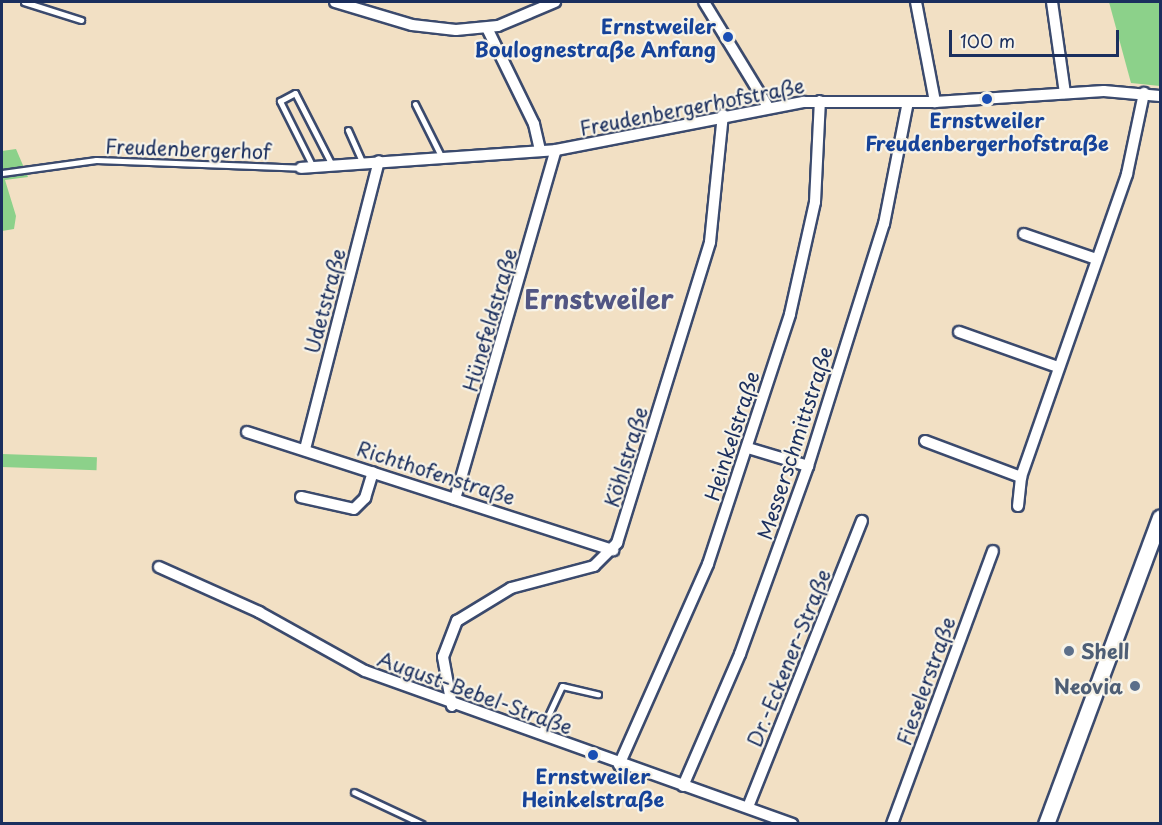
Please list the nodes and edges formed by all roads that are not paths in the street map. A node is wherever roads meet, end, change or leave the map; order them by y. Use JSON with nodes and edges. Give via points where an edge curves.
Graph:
{"nodes":[{"id":1,"x":24,"y":2,"type":"edge"},
{"id":2,"x":335,"y":2,"type":"edge"},
{"id":3,"x":555,"y":2,"type":"edge"},
{"id":4,"x":704,"y":2,"type":"edge"},
{"id":5,"x":916,"y":2,"type":"edge"},
{"id":6,"x":1052,"y":2,"type":"edge"},
{"id":7,"x":81,"y":20,"type":"dead end"},
{"id":8,"x":487,"y":28,"type":"junction"},
{"id":9,"x":1065,"y":93,"type":"junction"},
{"id":10,"x":1144,"y":93,"type":"junction"},
{"id":11,"x":1161,"y":96,"type":"edge"},
{"id":12,"x":820,"y":101,"type":"junction"},
{"id":13,"x":908,"y":102,"type":"junction"},
{"id":14,"x":935,"y":102,"type":"junction"},
{"id":15,"x":415,"y":104,"type":"dead end"},
{"id":16,"x":768,"y":107,"type":"junction"},
{"id":17,"x":723,"y":115,"type":"junction"},
{"id":18,"x":348,"y":130,"type":"dead end"},
{"id":19,"x":540,"y":150,"type":"junction"},
{"id":20,"x":556,"y":150,"type":"junction"},
{"id":21,"x":442,"y":158,"type":"junction"},
{"id":22,"x":379,"y":161,"type":"junction"},
{"id":23,"x":362,"y":162,"type":"junction"},
{"id":24,"x":332,"y":165,"type":"junction"},
{"id":25,"x":314,"y":167,"type":"junction"},
{"id":26,"x":302,"y":168,"type":"joint"},
{"id":27,"x":2,"y":173,"type":"edge"},
{"id":28,"x":1024,"y":234,"type":"dead end"},
{"id":29,"x":1096,"y":259,"type":"junction"},
{"id":30,"x":959,"y":332,"type":"dead end"},
{"id":31,"x":1058,"y":366,"type":"junction"},
{"id":32,"x":247,"y":432,"type":"dead end"},
{"id":33,"x":925,"y":441,"type":"dead end"},
{"id":34,"x":748,"y":448,"type":"junction"},
{"id":35,"x":305,"y":449,"type":"junction"},
{"id":36,"x":808,"y":466,"type":"junction"},
{"id":37,"x":373,"y":471,"type":"junction"},
{"id":38,"x":1022,"y":477,"type":"junction"},
{"id":39,"x":301,"y":497,"type":"dead end"},
{"id":40,"x":455,"y":499,"type":"junction"},
{"id":41,"x":1018,"y":506,"type":"dead end"},
{"id":42,"x":1161,"y":517,"type":"edge"},
{"id":43,"x":862,"y":521,"type":"dead end"},
{"id":44,"x":613,"y":550,"type":"junction"},
{"id":45,"x":993,"y":551,"type":"dead end"},
{"id":46,"x":159,"y":567,"type":"dead end"},
{"id":47,"x":598,"y":693,"type":"dead end"},
{"id":48,"x":452,"y":706,"type":"junction"},
{"id":49,"x":538,"y":736,"type":"junction"},
{"id":50,"x":619,"y":765,"type":"junction"},
{"id":51,"x":683,"y":786,"type":"junction"},
{"id":52,"x":354,"y":792,"type":"dead end"},
{"id":53,"x":748,"y":807,"type":"junction"},
{"id":54,"x":422,"y":824,"type":"edge"},
{"id":55,"x":792,"y":824,"type":"edge"},
{"id":56,"x":892,"y":824,"type":"edge"},
{"id":57,"x":1046,"y":824,"type":"edge"}],
"edges":[{"from":1,"to":7,"type":"lane"},
{"from":2,"to":8,"type":"street","via":[[430,29]]},
{"from":3,"to":8,"type":"street"},
{"from":4,"to":16,"type":"street"},
{"from":5,"to":14,"type":"street"},
{"from":6,"to":9,"type":"street"},
{"from":8,"to":19,"type":"street","via":[[534,124]]},
{"from":9,"to":10,"type":"street","name":"Freudenbergerhofstraße"},
{"from":9,"to":14,"type":"street","name":"Freudenbergerhofstraße"},
{"from":10,"to":11,"type":"street","name":"Freudenbergerhofstraße"},
{"from":10,"to":29,"type":"street","via":[[1127,174]]},
{"from":12,"to":13,"type":"street","name":"Freudenbergerhofstraße"},
{"from":12,"to":16,"type":"street","name":"Freudenbergerhofstraße"},
{"from":12,"to":34,"type":"street","name":"Heinkelstraße","via":[[810,237]]},
{"from":13,"to":14,"type":"street","name":"Freudenbergerhofstraße"},
{"from":13,"to":36,"type":"street","name":"Messerschmittstraße","via":[[884,224]]},
{"from":15,"to":21,"type":"lane"},
{"from":16,"to":17,"type":"street","name":"Freudenbergerhofstraße"},
{"from":17,"to":20,"type":"street","name":"Freudenbergerhofstraße"},
{"from":17,"to":44,"type":"street","name":"Köhlstraße","via":[[710,242]]},
{"from":18,"to":23,"type":"lane"},
{"from":19,"to":20,"type":"street","name":"Freudenbergerhofstraße"},
{"from":19,"to":21,"type":"street","name":"Freudenbergerhofstraße"},
{"from":20,"to":40,"type":"street","name":"Hünefeldstraße"},
{"from":21,"to":22,"type":"street","name":"Freudenbergerhofstraße"},
{"from":22,"to":23,"type":"street","name":"Freudenbergerhofstraße"},
{"from":22,"to":35,"type":"street","name":"Udetstraße"},
{"from":23,"to":24,"type":"street","name":"Freudenbergerhofstraße"},
{"from":24,"to":25,"type":"street","name":"Freudenbergerhofstraße"},
{"from":24,"to":25,"type":"lane","via":[[295,93],[280,101]]},
{"from":25,"to":26,"type":"street","name":"Freudenbergerhofstraße"},
{"from":26,"to":27,"type":"lane","name":"Freudenbergerhof","via":[[96,160]]},
{"from":28,"to":29,"type":"street"},
{"from":29,"to":31,"type":"street"},
{"from":30,"to":31,"type":"street"},
{"from":31,"to":38,"type":"street"},
{"from":32,"to":35,"type":"street","name":"Richthofenstraße"},
{"from":33,"to":38,"type":"street"},
{"from":34,"to":36,"type":"street"},
{"from":34,"to":50,"type":"street","name":"Heinkelstraße","via":[[692,603]]},
{"from":35,"to":37,"type":"street","name":"Richthofenstraße"},
{"from":36,"to":51,"type":"street","name":"Messerschmittstraße","via":[[740,654]]},
{"from":37,"to":39,"type":"street","via":[[365,498],[354,508]]},
{"from":37,"to":40,"type":"street","name":"Richthofenstraße"},
{"from":38,"to":41,"type":"street"},
{"from":40,"to":44,"type":"street","name":"Richthofenstraße"},
{"from":42,"to":57,"type":"main road"},
{"from":43,"to":53,"type":"street","name":"Dr.-Eckener-Straße"},
{"from":44,"to":48,"type":"street","via":[[594,566],[489,597],[457,621],[443,657]]},
{"from":45,"to":56,"type":"street","name":"Fieselerstraße"},
{"from":46,"to":48,"type":"street","name":"August-Bebel-Straße","via":[[259,612],[337,658]]},
{"from":47,"to":49,"type":"lane","via":[[562,686]]},
{"from":48,"to":49,"type":"street","name":"August-Bebel-Straße"},
{"from":49,"to":50,"type":"street","name":"August-Bebel-Straße"},
{"from":50,"to":51,"type":"street","name":"August-Bebel-Straße"},
{"from":51,"to":53,"type":"street","name":"August-Bebel-Straße"},
{"from":52,"to":54,"type":"lane"},
{"from":53,"to":55,"type":"street","name":"August-Bebel-Straße"}]}
